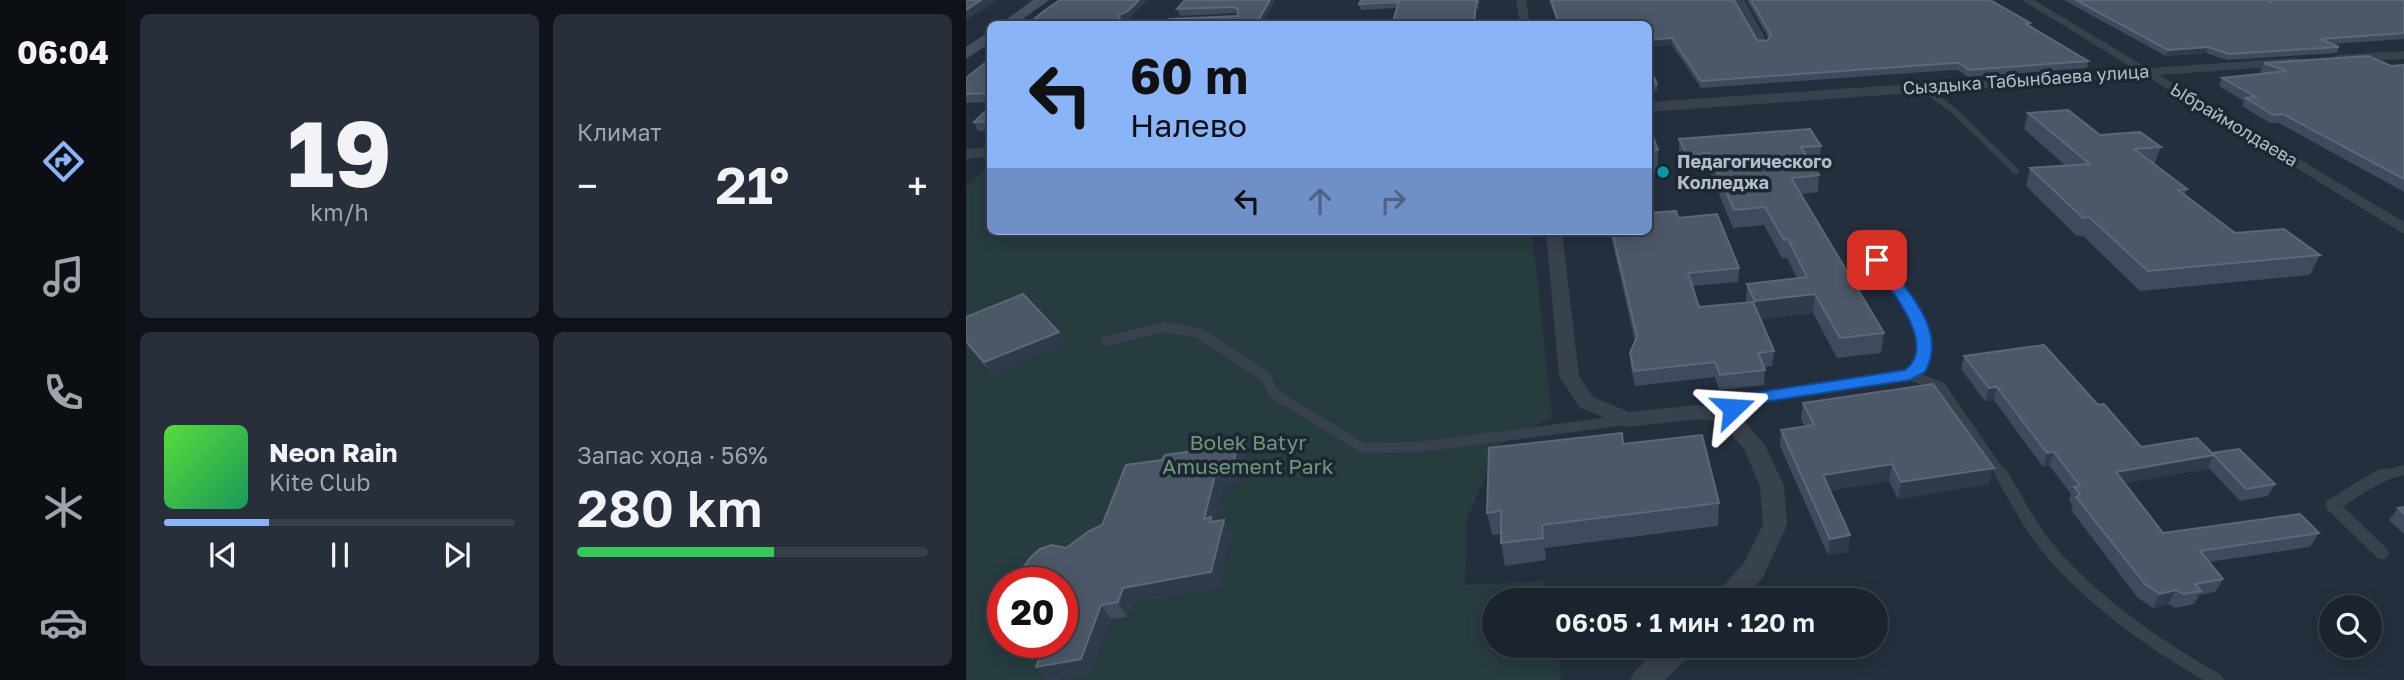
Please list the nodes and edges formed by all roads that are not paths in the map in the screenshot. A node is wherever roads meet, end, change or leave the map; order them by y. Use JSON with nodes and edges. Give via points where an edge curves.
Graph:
{"nodes":[{"id":1,"x":1042,"y":0,"type":"edge"},
{"id":2,"x":1521,"y":0,"type":"edge"},
{"id":3,"x":1739,"y":0,"type":"edge"},
{"id":4,"x":2027,"y":0,"type":"edge"},
{"id":5,"x":1011,"y":21,"type":"edge"},
{"id":6,"x":1524,"y":21,"type":"edge"},
{"id":7,"x":987,"y":38,"type":"edge"},
{"id":8,"x":1763,"y":43,"type":"edge"},
{"id":9,"x":966,"y":54,"type":"edge"},
{"id":10,"x":2404,"y":55,"type":"edge"},
{"id":11,"x":2145,"y":72,"type":"junction"},
{"id":12,"x":1923,"y":88,"type":"junction"},
{"id":13,"x":1652,"y":107,"type":"edge"},
{"id":14,"x":987,"y":152,"type":"edge"},
{"id":15,"x":966,"y":154,"type":"edge"},
{"id":16,"x":2016,"y":171,"type":"dead end"},
{"id":17,"x":2404,"y":229,"type":"edge"},
{"id":18,"x":1554,"y":235,"type":"edge"},
{"id":19,"x":1877,"y":260,"type":"dead end"},
{"id":20,"x":1106,"y":341,"type":"dead end"},
{"id":21,"x":1910,"y":375,"type":"junction"},
{"id":22,"x":1721,"y":416,"type":"junction"},
{"id":23,"x":1627,"y":420,"type":"junction"},
{"id":24,"x":2404,"y":470,"type":"edge"},
{"id":25,"x":2382,"y":553,"type":"dead end"},
{"id":26,"x":1738,"y":588,"type":"edge"},
{"id":27,"x":1667,"y":658,"type":"edge"},
{"id":28,"x":1645,"y":680,"type":"edge"},
{"id":29,"x":2217,"y":680,"type":"edge"}],
"edges":[{"from":1,"to":5,"type":"main road"},
{"from":2,"to":6,"type":"street"},
{"from":3,"to":8,"type":"street"},
{"from":4,"to":11,"type":"street","name":"Ыбраймолдаева"},
{"from":7,"to":9,"type":"main road"},
{"from":10,"to":11,"type":"street","name":"Сыздыка Табынбаева улица"},
{"from":11,"to":12,"type":"street","name":"Сыздыка Табынбаева улица"},
{"from":11,"to":17,"type":"street","name":"Ыбраймолдаева"},
{"from":12,"to":13,"type":"street","name":"Сыздыка Табынбаева улица"},
{"from":12,"to":16,"type":"lane","via":[[1953,110]]},
{"from":14,"to":15,"type":"street"},
{"from":18,"to":23,"type":"street","via":[[1569,376],[1586,402]]},
{"from":19,"to":21,"type":"lane","via":[[1921,323],[1924,349],[1919,368]]},
{"from":20,"to":23,"type":"lane","via":[[1164,327],[1199,333],[1266,377],[1273,393],[1363,448],[1420,447]]},
{"from":21,"to":22,"type":"lane","via":[[1746,399]]},
{"from":21,"to":29,"type":"lane","via":[[1941,387],[2038,535],[2076,579],[2172,656]]},
{"from":22,"to":23,"type":"street","via":[[1698,412]]},
{"from":22,"to":26,"type":"street","via":[[1731,420],[1754,445],[1772,486],[1775,525],[1754,570]]},
{"from":24,"to":25,"type":"lane","via":[[2373,478],[2332,505]]},
{"from":27,"to":28,"type":"street"}]}
